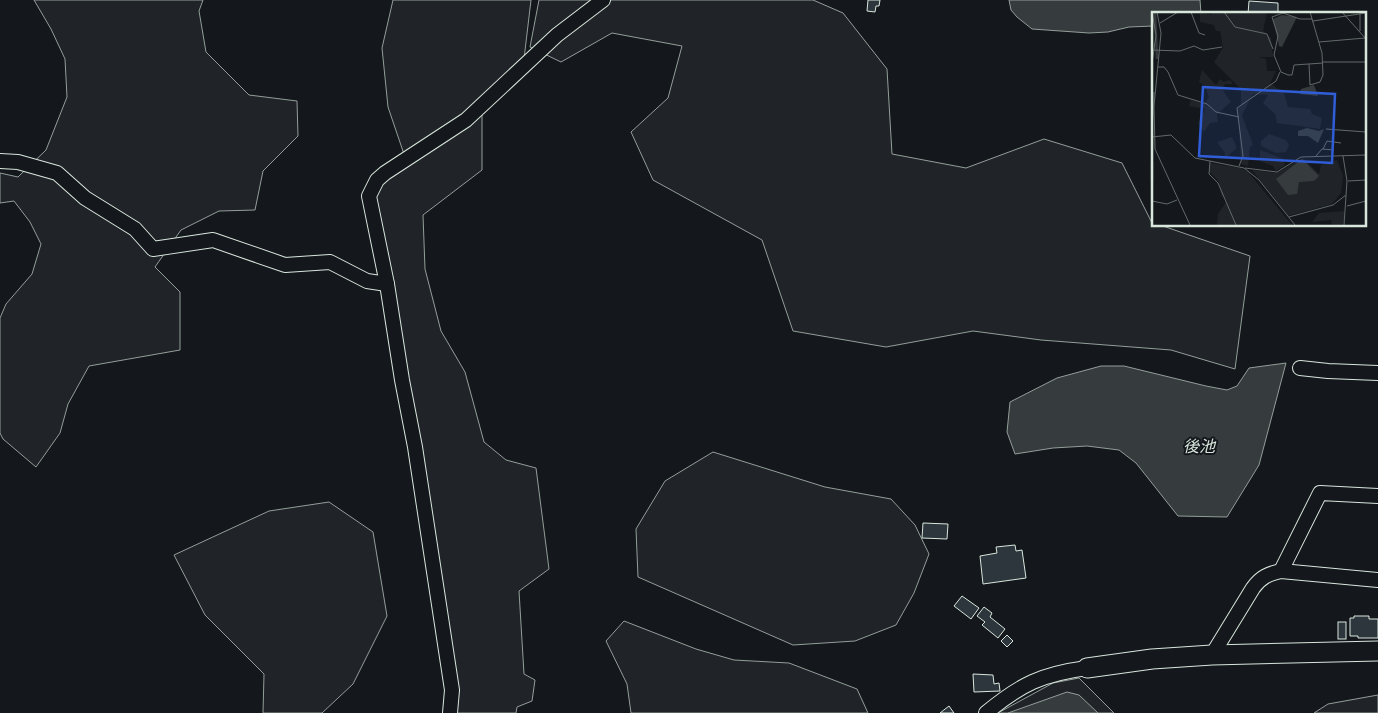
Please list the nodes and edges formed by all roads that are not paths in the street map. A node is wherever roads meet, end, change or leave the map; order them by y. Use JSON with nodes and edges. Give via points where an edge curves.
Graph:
{"nodes":[{"id":1,"x":603,"y":0,"type":"edge"},
{"id":2,"x":0,"y":162,"type":"edge"},
{"id":3,"x":387,"y":284,"type":"junction"},
{"id":4,"x":1300,"y":368,"type":"dead end"},
{"id":5,"x":1378,"y":373,"type":"edge"},
{"id":6,"x":1378,"y":496,"type":"edge"},
{"id":7,"x":1281,"y":571,"type":"junction"},
{"id":8,"x":1378,"y":580,"type":"edge"},
{"id":9,"x":1378,"y":651,"type":"edge"},
{"id":10,"x":1212,"y":655,"type":"junction"},
{"id":11,"x":1087,"y":668,"type":"joint"},
{"id":12,"x":450,"y":713,"type":"edge"},
{"id":13,"x":986,"y":713,"type":"edge"}],
"edges":[{"from":1,"to":3,"type":"street","via":[[557,35],[466,120],[377,180],[368,196]]},
{"from":2,"to":3,"type":"street","via":[[18,162],[57,173],[85,198],[135,229],[153,249],[213,240],[285,264],[330,262],[367,281]]},
{"from":3,"to":12,"type":"street","via":[[436,581],[452,690]]},
{"from":4,"to":5,"type":"street"},
{"from":6,"to":7,"type":"street","via":[[1320,493]]},
{"from":7,"to":8,"type":"street"},
{"from":7,"to":10,"type":"street","via":[[1260,579]]},
{"from":9,"to":10,"type":"street"},
{"from":10,"to":11,"type":"street"},
{"from":11,"to":13,"type":"street","via":[[1037,679]]}]}
